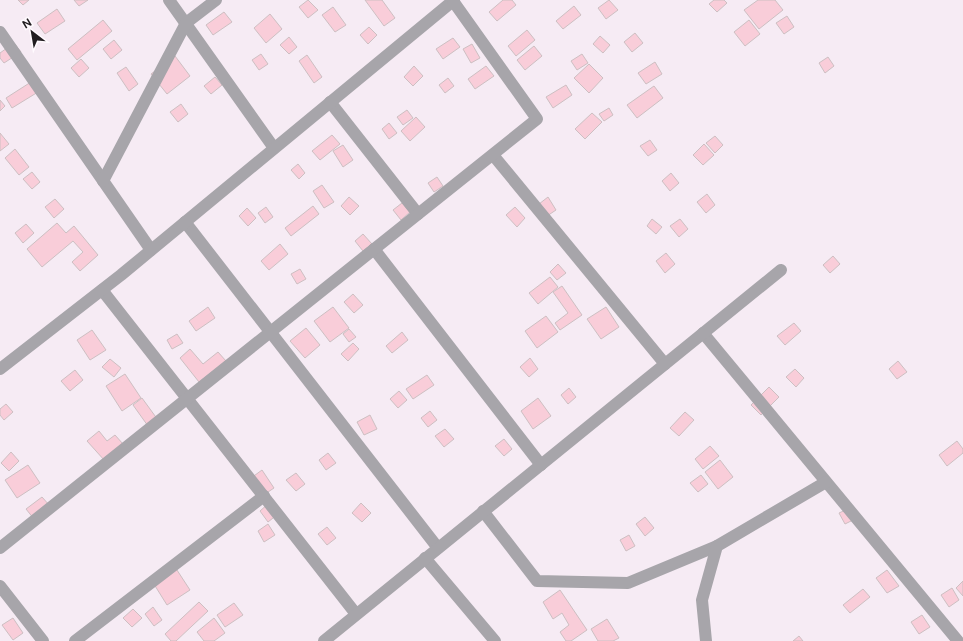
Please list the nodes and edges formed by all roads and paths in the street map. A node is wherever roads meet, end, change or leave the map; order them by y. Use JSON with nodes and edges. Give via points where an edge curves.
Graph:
{"nodes":[{"id":1,"x":169,"y":0,"type":"edge"},
{"id":2,"x":216,"y":0,"type":"edge"},
{"id":3,"x":454,"y":0,"type":"edge"},
{"id":4,"x":186,"y":23,"type":"junction"},
{"id":5,"x":0,"y":32,"type":"edge"},
{"id":6,"x":330,"y":102,"type":"junction"},
{"id":7,"x":274,"y":148,"type":"junction"},
{"id":8,"x":492,"y":155,"type":"junction"},
{"id":9,"x":103,"y":181,"type":"junction"},
{"id":10,"x":418,"y":214,"type":"junction"},
{"id":11,"x":185,"y":222,"type":"junction"},
{"id":12,"x":374,"y":249,"type":"junction"},
{"id":13,"x":151,"y":250,"type":"junction"},
{"id":14,"x":781,"y":270,"type":"dead end"},
{"id":15,"x":102,"y":290,"type":"junction"},
{"id":16,"x":270,"y":332,"type":"junction"},
{"id":17,"x":703,"y":333,"type":"junction"},
{"id":18,"x":665,"y":364,"type":"junction"},
{"id":19,"x":0,"y":369,"type":"edge"},
{"id":20,"x":187,"y":399,"type":"junction"},
{"id":21,"x":541,"y":465,"type":"junction"},
{"id":22,"x":826,"y":482,"type":"junction"},
{"id":23,"x":264,"y":496,"type":"junction"},
{"id":24,"x":483,"y":512,"type":"junction"},
{"id":25,"x":716,"y":546,"type":"junction"},
{"id":26,"x":0,"y":548,"type":"edge"},
{"id":27,"x":438,"y":548,"type":"junction"},
{"id":28,"x":425,"y":558,"type":"junction"},
{"id":29,"x":0,"y":586,"type":"edge"},
{"id":30,"x":356,"y":614,"type":"junction"},
{"id":31,"x":43,"y":641,"type":"edge"},
{"id":32,"x":75,"y":641,"type":"edge"},
{"id":33,"x":324,"y":641,"type":"edge"},
{"id":34,"x":495,"y":641,"type":"edge"},
{"id":35,"x":706,"y":641,"type":"edge"},
{"id":36,"x":958,"y":641,"type":"edge"}],
"edges":[{"from":1,"to":4,"type":"street"},
{"from":2,"to":4,"type":"street"},
{"from":3,"to":6,"type":"street"},
{"from":3,"to":8,"type":"street","via":[[536,119]]},
{"from":4,"to":7,"type":"street"},
{"from":4,"to":9,"type":"street"},
{"from":5,"to":9,"type":"street"},
{"from":6,"to":7,"type":"street"},
{"from":6,"to":10,"type":"street"},
{"from":7,"to":11,"type":"street"},
{"from":8,"to":10,"type":"street"},
{"from":8,"to":18,"type":"street"},
{"from":9,"to":13,"type":"street"},
{"from":10,"to":12,"type":"street"},
{"from":11,"to":13,"type":"street"},
{"from":11,"to":16,"type":"street"},
{"from":12,"to":16,"type":"street"},
{"from":12,"to":21,"type":"street"},
{"from":13,"to":15,"type":"street"},
{"from":14,"to":17,"type":"street"},
{"from":15,"to":19,"type":"street"},
{"from":15,"to":20,"type":"street"},
{"from":16,"to":20,"type":"street"},
{"from":16,"to":27,"type":"street"},
{"from":17,"to":18,"type":"street"},
{"from":17,"to":22,"type":"street"},
{"from":18,"to":21,"type":"street"},
{"from":20,"to":23,"type":"street"},
{"from":20,"to":26,"type":"street"},
{"from":21,"to":24,"type":"street"},
{"from":22,"to":25,"type":"street"},
{"from":22,"to":36,"type":"street"},
{"from":23,"to":30,"type":"street"},
{"from":23,"to":32,"type":"street"},
{"from":24,"to":25,"type":"street","via":[[537,580],[628,583]]},
{"from":24,"to":27,"type":"street"},
{"from":25,"to":35,"type":"street","via":[[702,600]]},
{"from":27,"to":28,"type":"street"},
{"from":28,"to":30,"type":"street"},
{"from":28,"to":34,"type":"street"},
{"from":29,"to":31,"type":"street"},
{"from":30,"to":33,"type":"street"}]}
